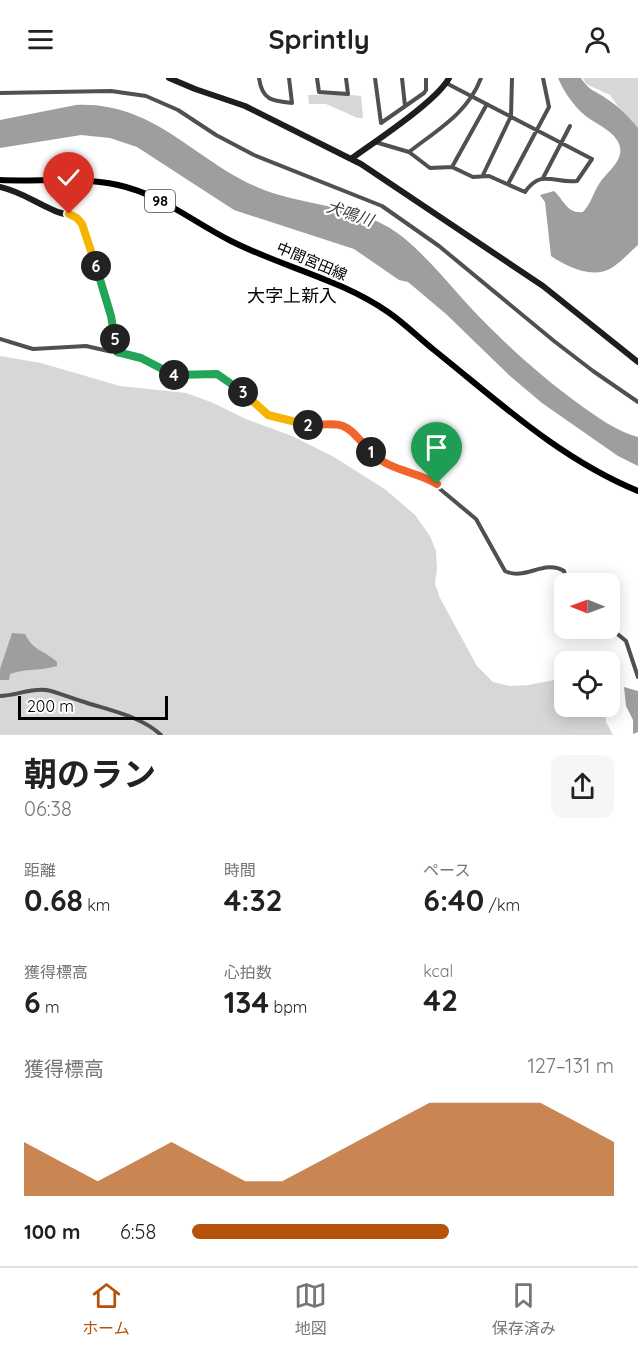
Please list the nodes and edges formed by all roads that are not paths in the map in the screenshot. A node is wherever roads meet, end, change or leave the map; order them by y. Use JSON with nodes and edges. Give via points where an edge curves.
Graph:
{"nodes":[{"id":1,"x":169,"y":78,"type":"edge"},
{"id":2,"x":259,"y":78,"type":"edge"},
{"id":3,"x":289,"y":78,"type":"edge"},
{"id":4,"x":317,"y":78,"type":"edge"},
{"id":5,"x":346,"y":78,"type":"edge"},
{"id":6,"x":375,"y":78,"type":"edge"},
{"id":7,"x":402,"y":78,"type":"edge"},
{"id":8,"x":426,"y":78,"type":"edge"},
{"id":9,"x":481,"y":78,"type":"edge"},
{"id":10,"x":512,"y":78,"type":"edge"},
{"id":11,"x":543,"y":78,"type":"edge"},
{"id":12,"x":447,"y":80,"type":"edge"},
{"id":13,"x":0,"y":93,"type":"edge"},
{"id":14,"x":472,"y":97,"type":"junction"},
{"id":15,"x":487,"y":104,"type":"junction"},
{"id":16,"x":405,"y":106,"type":"junction"},
{"id":17,"x":511,"y":116,"type":"junction"},
{"id":18,"x":570,"y":126,"type":"dead end"},
{"id":19,"x":536,"y":130,"type":"junction"},
{"id":20,"x":374,"y":142,"type":"junction"},
{"id":21,"x":561,"y":143,"type":"junction"},
{"id":22,"x":409,"y":152,"type":"junction"},
{"id":23,"x":351,"y":159,"type":"junction"},
{"id":24,"x":453,"y":167,"type":"junction"},
{"id":25,"x":483,"y":176,"type":"junction"},
{"id":26,"x":543,"y":178,"type":"junction"},
{"id":27,"x":0,"y":180,"type":"edge"},
{"id":28,"x":508,"y":184,"type":"junction"},
{"id":29,"x":0,"y":187,"type":"edge"},
{"id":30,"x":0,"y":339,"type":"edge"},
{"id":31,"x":117,"y":352,"type":"junction"},
{"id":32,"x":638,"y":362,"type":"edge"},
{"id":33,"x":638,"y":402,"type":"edge"},
{"id":34,"x":638,"y":491,"type":"edge"},
{"id":35,"x":565,"y":573,"type":"edge"},
{"id":36,"x":620,"y":636,"type":"edge"},
{"id":37,"x":638,"y":677,"type":"edge"},
{"id":38,"x":0,"y":696,"type":"edge"},
{"id":39,"x":161,"y":735,"type":"edge"}],
"edges":[{"from":1,"to":23,"type":"street","via":[[245,106]]},
{"from":2,"to":3,"type":"street","via":[[267,98],[292,103]]},
{"from":4,"to":5,"type":"street","via":[[319,92],[348,94]]},
{"from":6,"to":16,"type":"street","via":[[381,123]]},
{"from":7,"to":16,"type":"street"},
{"from":8,"to":16,"type":"street","via":[[426,90]]},
{"from":9,"to":14,"type":"street"},
{"from":10,"to":17,"type":"street"},
{"from":11,"to":19,"type":"street","via":[[549,107]]},
{"from":12,"to":14,"type":"street"},
{"from":12,"to":20,"type":"street","via":[[413,113]]},
{"from":13,"to":33,"type":"street","via":[[111,91],[146,96],[178,110],[254,155],[382,206]]},
{"from":14,"to":15,"type":"street"},
{"from":14,"to":22,"type":"street","via":[[461,111]]},
{"from":15,"to":17,"type":"street"},
{"from":15,"to":24,"type":"street"},
{"from":17,"to":19,"type":"street"},
{"from":17,"to":25,"type":"street"},
{"from":18,"to":21,"type":"street"},
{"from":19,"to":21,"type":"street"},
{"from":19,"to":28,"type":"street"},
{"from":20,"to":22,"type":"street"},
{"from":20,"to":23,"type":"street"},
{"from":21,"to":26,"type":"street"},
{"from":21,"to":26,"type":"street","via":[[592,159],[577,181]]},
{"from":22,"to":24,"type":"street","via":[[430,168]]},
{"from":23,"to":32,"type":"street","via":[[543,286]]},
{"from":24,"to":25,"type":"street","via":[[472,177]]},
{"from":25,"to":28,"type":"street"},
{"from":26,"to":28,"type":"street","via":[[525,192]]},
{"from":27,"to":34,"type":"main road","name":"中間宮田線","number":"98","via":[[106,182],[145,193],[233,242],[357,293],[388,313],[557,448]]},
{"from":29,"to":31,"type":"street","via":[[77,218],[82,224],[111,316]]},
{"from":30,"to":31,"type":"street","via":[[33,349],[86,346]]},
{"from":31,"to":35,"type":"street","via":[[141,358],[176,376],[217,374],[277,418],[306,425],[346,425],[380,461],[428,479],[476,519],[505,571],[521,575],[553,567]]},
{"from":36,"to":37,"type":"street","via":[[626,641]]},
{"from":38,"to":39,"type":"street","via":[[44,690],[133,718]]}]}
